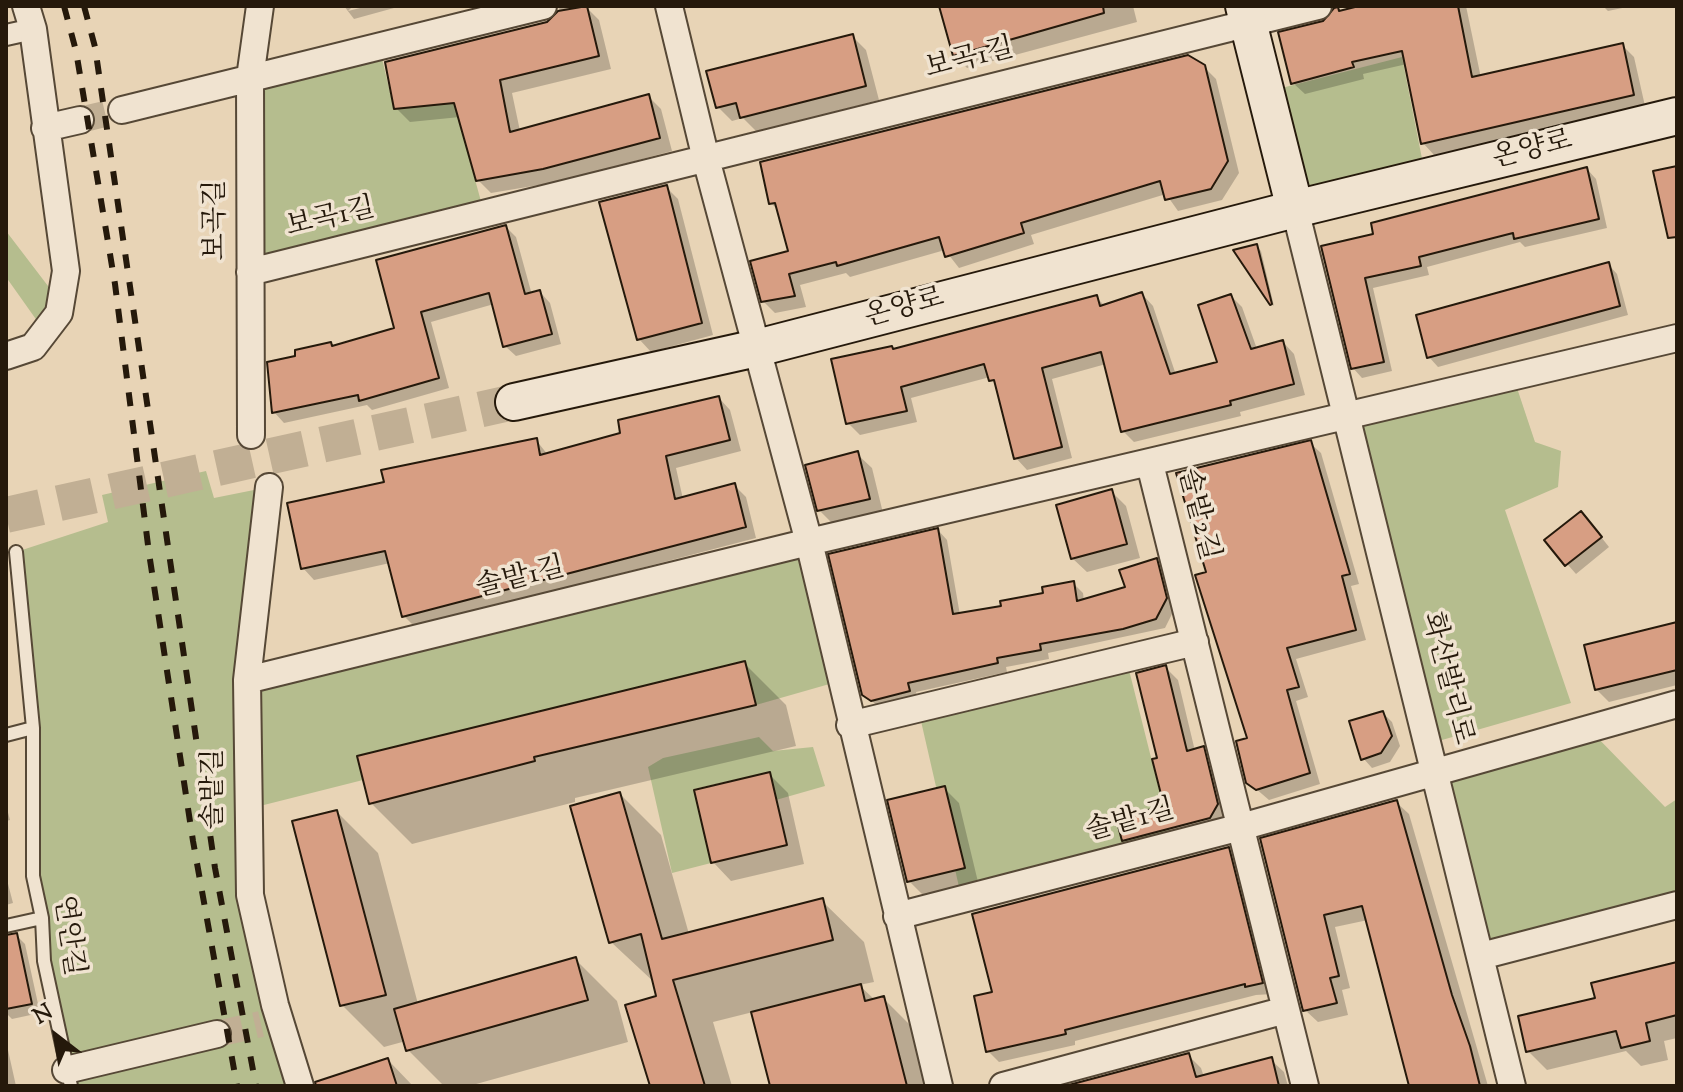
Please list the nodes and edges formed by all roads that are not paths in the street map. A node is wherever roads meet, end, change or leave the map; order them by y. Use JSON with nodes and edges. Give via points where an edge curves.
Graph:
{"nodes":[{"id":1,"x":260,"y":6,"type":"edge"},
{"id":2,"x":543,"y":6,"type":"edge"},
{"id":3,"x":669,"y":6,"type":"edge"},
{"id":4,"x":1318,"y":6,"type":"edge"},
{"id":5,"x":1246,"y":15,"type":"edge"},
{"id":6,"x":29,"y":17,"type":"edge"},
{"id":7,"x":6,"y":35,"type":"edge"},
{"id":8,"x":250,"y":78,"type":"junction"},
{"id":9,"x":122,"y":110,"type":"tunnel mouth"},
{"id":10,"x":1677,"y":116,"type":"edge"},
{"id":11,"x":80,"y":120,"type":"tunnel mouth"},
{"id":12,"x":45,"y":128,"type":"junction"},
{"id":13,"x":706,"y":159,"type":"junction"},
{"id":14,"x":1295,"y":209,"type":"junction"},
{"id":15,"x":250,"y":272,"type":"junction"},
{"id":16,"x":1677,"y":338,"type":"edge"},
{"id":17,"x":757,"y":348,"type":"junction"},
{"id":18,"x":6,"y":356,"type":"edge"},
{"id":19,"x":514,"y":402,"type":"tunnel mouth"},
{"id":20,"x":1347,"y":417,"type":"junction"},
{"id":21,"x":251,"y":435,"type":"dead end"},
{"id":22,"x":1150,"y":464,"type":"junction"},
{"id":23,"x":269,"y":487,"type":"dead end"},
{"id":24,"x":809,"y":542,"type":"junction"},
{"id":25,"x":16,"y":552,"type":"dead end"},
{"id":26,"x":1195,"y":642,"type":"junction"},
{"id":27,"x":247,"y":680,"type":"junction"},
{"id":28,"x":1677,"y":704,"type":"edge"},
{"id":29,"x":850,"y":725,"type":"junction"},
{"id":30,"x":33,"y":728,"type":"junction"},
{"id":31,"x":6,"y":735,"type":"edge"},
{"id":32,"x":1435,"y":773,"type":"junction"},
{"id":33,"x":1241,"y":827,"type":"junction"},
{"id":34,"x":1677,"y":905,"type":"edge"},
{"id":35,"x":897,"y":916,"type":"junction"},
{"id":36,"x":42,"y":918,"type":"junction"},
{"id":37,"x":6,"y":926,"type":"edge"},
{"id":38,"x":1481,"y":956,"type":"junction"},
{"id":39,"x":1286,"y":1010,"type":"junction"},
{"id":40,"x":217,"y":1034,"type":"tunnel mouth"},
{"id":41,"x":68,"y":1078,"type":"edge"},
{"id":42,"x":300,"y":1086,"type":"edge"},
{"id":43,"x":939,"y":1086,"type":"edge"},
{"id":44,"x":1003,"y":1086,"type":"edge"},
{"id":45,"x":1305,"y":1086,"type":"edge"},
{"id":46,"x":1512,"y":1086,"type":"edge"}],
"edges":[{"from":1,"to":8,"type":"street","name":"보곡길"},
{"from":2,"to":8,"type":"street"},
{"from":3,"to":13,"type":"street"},
{"from":4,"to":5,"type":"street"},
{"from":5,"to":13,"type":"street","name":"보곡1길"},
{"from":5,"to":14,"type":"main road"},
{"from":6,"to":7,"type":"street"},
{"from":6,"to":12,"type":"street"},
{"from":8,"to":9,"type":"street"},
{"from":8,"to":15,"type":"street","name":"보곡길"},
{"from":10,"to":14,"type":"main road","name":"온양로"},
{"from":11,"to":12,"type":"street"},
{"from":12,"to":18,"type":"street","via":[[66,271],[59,313],[33,347]]},
{"from":13,"to":15,"type":"street","name":"보곡1길"},
{"from":13,"to":17,"type":"street"},
{"from":14,"to":17,"type":"main road","name":"온양로"},
{"from":14,"to":20,"type":"street","name":"화산발리로"},
{"from":15,"to":21,"type":"street","name":"보곡길"},
{"from":16,"to":20,"type":"street"},
{"from":17,"to":19,"type":"main road","name":"온양로"},
{"from":17,"to":24,"type":"street"},
{"from":20,"to":22,"type":"street"},
{"from":20,"to":32,"type":"street","name":"화산발리로"},
{"from":22,"to":24,"type":"street","name":"솔밭2길"},
{"from":22,"to":26,"type":"street","name":"솔밭2길"},
{"from":23,"to":27,"type":"street","name":"솔밭길"},
{"from":24,"to":27,"type":"street","name":"솔밭1길"},
{"from":24,"to":29,"type":"street"},
{"from":25,"to":30,"type":"lane","name":"연안길"},
{"from":26,"to":29,"type":"street"},
{"from":26,"to":33,"type":"street","name":"솔밭2길"},
{"from":27,"to":42,"type":"street","name":"솔밭길","via":[[250,895],[270,1022]]},
{"from":28,"to":32,"type":"street"},
{"from":29,"to":35,"type":"street"},
{"from":30,"to":31,"type":"lane"},
{"from":30,"to":36,"type":"lane","name":"연안길","via":[[33,876]]},
{"from":32,"to":33,"type":"street"},
{"from":32,"to":38,"type":"street","name":"화산발리로"},
{"from":33,"to":35,"type":"street","name":"솔밭1길"},
{"from":33,"to":39,"type":"street","name":"솔밭2길"},
{"from":34,"to":38,"type":"street"},
{"from":35,"to":43,"type":"street"},
{"from":36,"to":37,"type":"lane"},
{"from":36,"to":41,"type":"lane","name":"연안길","via":[[44,961]]},
{"from":38,"to":46,"type":"street","name":"화산발리로"},
{"from":39,"to":44,"type":"street"},
{"from":39,"to":45,"type":"street","name":"솔밭2길"},
{"from":40,"to":41,"type":"street"}]}
